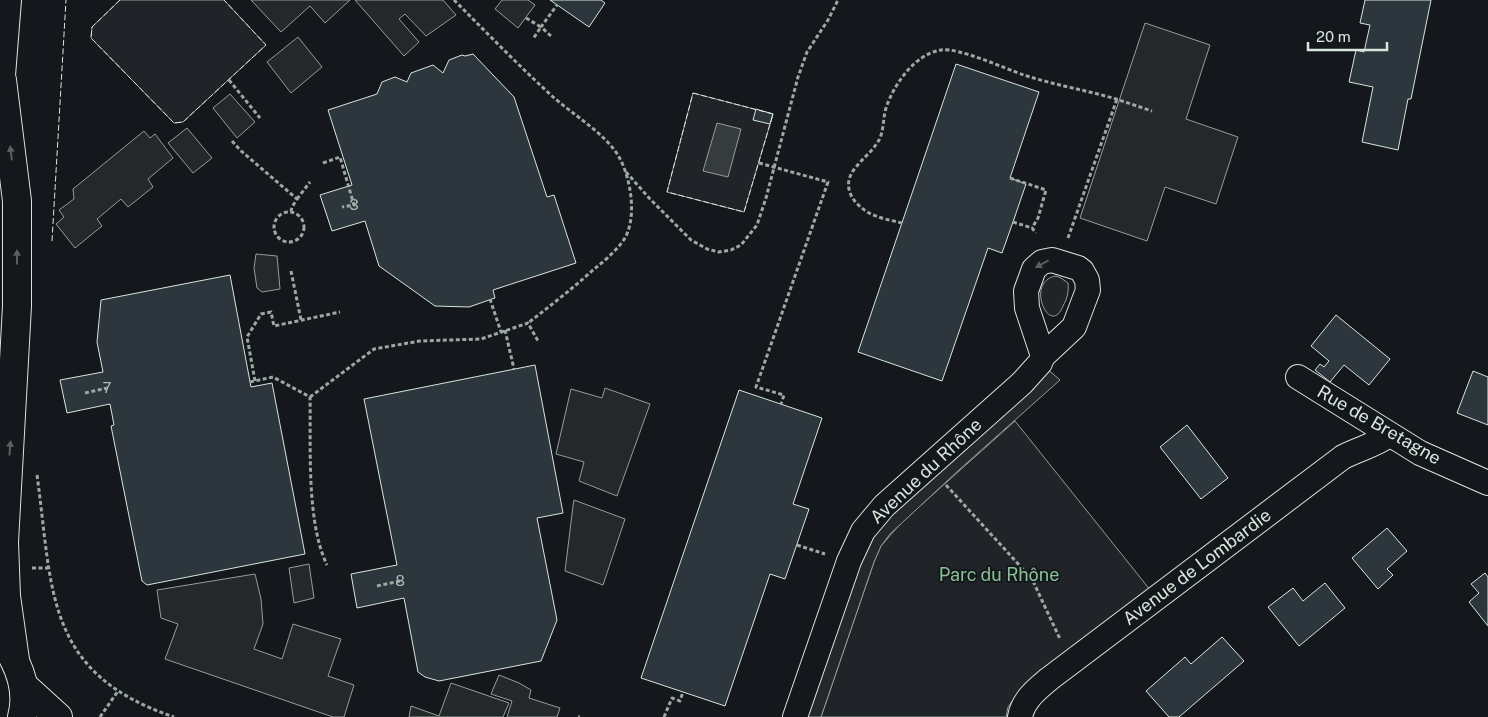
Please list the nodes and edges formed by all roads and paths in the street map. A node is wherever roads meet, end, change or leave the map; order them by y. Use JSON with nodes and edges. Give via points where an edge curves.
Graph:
{"nodes":[{"id":1,"x":7,"y":0,"type":"edge"},
{"id":2,"x":454,"y":0,"type":"edge"},
{"id":3,"x":838,"y":0,"type":"edge"},
{"id":4,"x":557,"y":5,"type":"dead end"},
{"id":5,"x":526,"y":18,"type":"dead end"},
{"id":6,"x":541,"y":28,"type":"junction"},
{"id":7,"x":552,"y":36,"type":"dead end"},
{"id":8,"x":533,"y":39,"type":"dead end"},
{"id":9,"x":228,"y":80,"type":"dead end"},
{"id":10,"x":1,"y":84,"type":"edge"},
{"id":11,"x":1117,"y":99,"type":"junction"},
{"id":12,"x":1152,"y":111,"type":"dead end"},
{"id":13,"x":260,"y":118,"type":"dead end"},
{"id":14,"x":232,"y":141,"type":"dead end"},
{"id":15,"x":323,"y":163,"type":"dead end"},
{"id":16,"x":758,"y":163,"type":"dead end"},
{"id":17,"x":774,"y":168,"type":"junction"},
{"id":18,"x":625,"y":171,"type":"junction"},
{"id":19,"x":1010,"y":178,"type":"dead end"},
{"id":20,"x":310,"y":182,"type":"dead end"},
{"id":21,"x":297,"y":199,"type":"junction"},
{"id":22,"x":342,"y":208,"type":"dead end"},
{"id":23,"x":292,"y":211,"type":"junction"},
{"id":24,"x":1013,"y":222,"type":"dead end"},
{"id":25,"x":902,"y":224,"type":"dead end"},
{"id":26,"x":1032,"y":228,"type":"junction"},
{"id":27,"x":1036,"y":233,"type":"dead end"},
{"id":28,"x":1067,"y":241,"type":"dead end"},
{"id":29,"x":292,"y":271,"type":"dead end"},
{"id":30,"x":490,"y":299,"type":"dead end"},
{"id":31,"x":340,"y":312,"type":"dead end"},
{"id":32,"x":301,"y":320,"type":"junction"},
{"id":33,"x":528,"y":323,"type":"junction"},
{"id":34,"x":503,"y":331,"type":"junction"},
{"id":35,"x":538,"y":341,"type":"dead end"},
{"id":36,"x":1043,"y":356,"type":"dead end"},
{"id":37,"x":514,"y":369,"type":"dead end"},
{"id":38,"x":1298,"y":377,"type":"dead end"},
{"id":39,"x":107,"y":388,"type":"dead end"},
{"id":40,"x":85,"y":393,"type":"dead end"},
{"id":41,"x":310,"y":397,"type":"junction"},
{"id":42,"x":781,"y":404,"type":"dead end"},
{"id":43,"x":1389,"y":435,"type":"junction"},
{"id":44,"x":36,"y":471,"type":"dead end"},
{"id":45,"x":944,"y":483,"type":"dead end"},
{"id":46,"x":1488,"y":483,"type":"edge"},
{"id":47,"x":797,"y":546,"type":"dead end"},
{"id":48,"x":824,"y":554,"type":"dead end"},
{"id":49,"x":327,"y":566,"type":"dead end"},
{"id":50,"x":27,"y":568,"type":"dead end"},
{"id":51,"x":48,"y":568,"type":"junction"},
{"id":52,"x":400,"y":581,"type":"dead end"},
{"id":53,"x":377,"y":586,"type":"dead end"},
{"id":54,"x":0,"y":636,"type":"edge"},
{"id":55,"x":1061,"y":640,"type":"dead end"},
{"id":56,"x":15,"y":660,"type":"junction"},
{"id":57,"x":24,"y":687,"type":"junction"},
{"id":58,"x":118,"y":691,"type":"junction"},
{"id":59,"x":683,"y":692,"type":"dead end"},
{"id":60,"x":22,"y":717,"type":"edge"},
{"id":61,"x":58,"y":717,"type":"edge"},
{"id":62,"x":100,"y":717,"type":"edge"},
{"id":63,"x":174,"y":717,"type":"edge"},
{"id":64,"x":664,"y":717,"type":"edge"},
{"id":65,"x":795,"y":717,"type":"edge"},
{"id":66,"x":1020,"y":717,"type":"edge"}],
"edges":[{"from":1,"to":10,"type":"main road"},
{"from":2,"to":18,"type":"path","via":[[553,97],[604,140],[619,156]]},
{"from":3,"to":17,"type":"path","via":[[807,52]]},
{"from":4,"to":6,"type":"path"},
{"from":5,"to":6,"type":"path"},
{"from":6,"to":7,"type":"path"},
{"from":6,"to":8,"type":"path"},
{"from":9,"to":13,"type":"path"},
{"from":56,"to":10,"type":"main road","one_way":true,"via":[[6,596],[4,542],[17,306],[17,201]]},
{"from":11,"to":12,"type":"path"},
{"from":11,"to":25,"type":"path","via":[[1026,76],[960,52],[940,50],[929,54],[915,63],[894,90],[878,143],[849,175],[850,193],[865,211]]},
{"from":11,"to":28,"type":"path"},
{"from":14,"to":21,"type":"path"},
{"from":15,"to":22,"type":"path","via":[[340,157],[354,205]]},
{"from":16,"to":17,"type":"path"},
{"from":17,"to":18,"type":"path","via":[[758,225],[741,245],[719,252],[691,240]]},
{"from":17,"to":42,"type":"path","via":[[828,182],[756,387],[784,395]]},
{"from":18,"to":33,"type":"path","via":[[631,214],[623,240],[608,258]]},
{"from":19,"to":26,"type":"path","via":[[1046,190]]},
{"from":20,"to":21,"type":"path"},
{"from":21,"to":23,"type":"path"},
{"from":23,"to":23,"type":"path","via":[[277,217],[274,232],[279,239],[293,244],[301,237],[304,222]]},
{"from":24,"to":26,"type":"path"},
{"from":26,"to":27,"type":"path"},
{"from":29,"to":32,"type":"path"},
{"from":30,"to":34,"type":"path"},
{"from":31,"to":32,"type":"path"},
{"from":32,"to":41,"type":"path","via":[[274,326],[271,312],[261,314],[247,337],[253,381],[273,377]]},
{"from":33,"to":34,"type":"path"},
{"from":33,"to":35,"type":"path"},
{"from":34,"to":37,"type":"path"},
{"from":34,"to":41,"type":"path","via":[[481,339],[420,340],[374,349]]},
{"from":36,"to":65,"type":"street","name":"Avenue du Rhône","via":[[1022,383],[884,506],[863,531],[849,561]]},
{"from":38,"to":43,"type":"street","name":"Rue de Bretagne"},
{"from":39,"to":40,"type":"path"},
{"from":41,"to":49,"type":"path","via":[[312,492],[318,541]]},
{"from":43,"to":46,"type":"street","name":"Rue de Bretagne","via":[[1420,453]]},
{"from":43,"to":66,"type":"street","name":"Avenue de Lombardie","via":[[1343,457],[1049,679],[1031,695]]},
{"from":44,"to":51,"type":"path"},
{"from":45,"to":55,"type":"path","via":[[1032,580]]},
{"from":47,"to":48,"type":"path"},
{"from":50,"to":51,"type":"path"},
{"from":51,"to":58,"type":"path","via":[[59,616],[70,640],[85,662]]},
{"from":52,"to":53,"type":"path"},
{"from":54,"to":56,"type":"main road"},
{"from":56,"to":57,"type":"main road"},
{"from":57,"to":60,"type":"main road"},
{"from":57,"to":61,"type":"main road"},
{"from":58,"to":62,"type":"path"},
{"from":58,"to":63,"type":"path"},
{"from":59,"to":64,"type":"path","via":[[680,701],[672,698]]}]}
